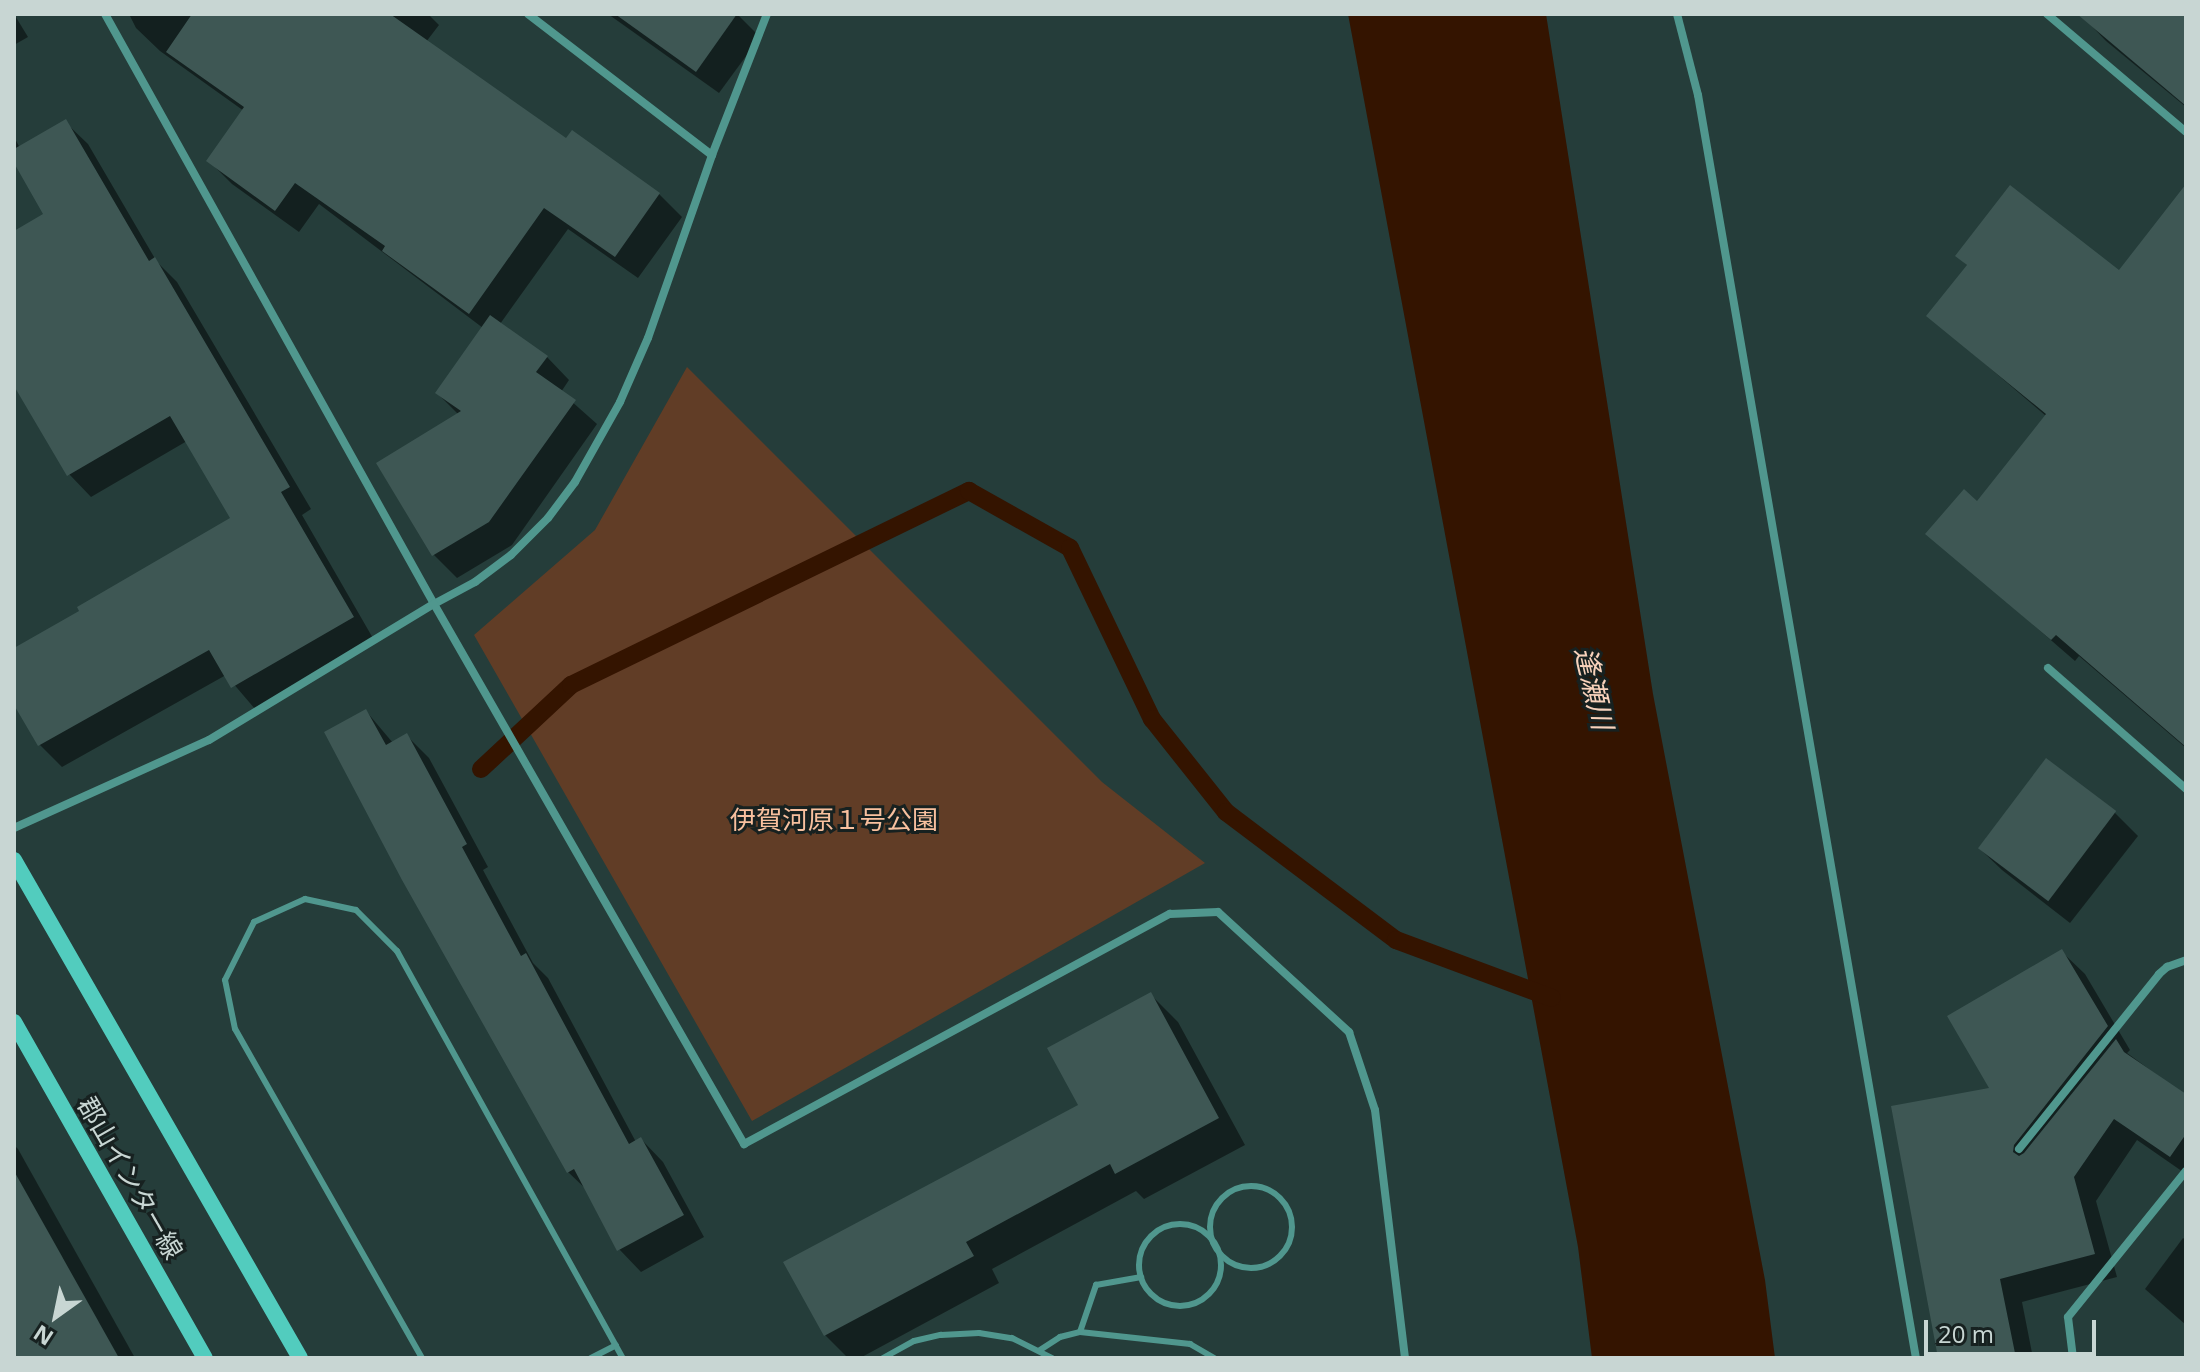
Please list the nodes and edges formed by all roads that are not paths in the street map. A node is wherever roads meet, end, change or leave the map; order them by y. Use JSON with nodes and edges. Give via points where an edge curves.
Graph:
{"nodes":[{"id":1,"x":105,"y":14,"type":"edge"},
{"id":2,"x":528,"y":14,"type":"edge"},
{"id":3,"x":767,"y":14,"type":"edge"},
{"id":4,"x":1677,"y":14,"type":"edge"},
{"id":5,"x":2047,"y":14,"type":"edge"},
{"id":6,"x":2186,"y":132,"type":"edge"},
{"id":7,"x":712,"y":155,"type":"junction"},
{"id":8,"x":434,"y":604,"type":"junction"},
{"id":9,"x":2048,"y":668,"type":"dead end"},
{"id":10,"x":2186,"y":789,"type":"edge"},
{"id":11,"x":14,"y":828,"type":"edge"},
{"id":12,"x":14,"y":860,"type":"edge"},
{"id":13,"x":2186,"y":960,"type":"edge"},
{"id":14,"x":14,"y":1022,"type":"edge"},
{"id":15,"x":2019,"y":1149,"type":"dead end"},
{"id":16,"x":2186,"y":1171,"type":"edge"},
{"id":17,"x":1217,"y":1246,"type":"junction"},
{"id":18,"x":1141,"y":1277,"type":"junction"},
{"id":19,"x":1080,"y":1332,"type":"junction"},
{"id":20,"x":616,"y":1345,"type":"junction"},
{"id":21,"x":1040,"y":1350,"type":"junction"},
{"id":22,"x":205,"y":1358,"type":"edge"},
{"id":23,"x":300,"y":1358,"type":"edge"},
{"id":24,"x":422,"y":1358,"type":"edge"},
{"id":25,"x":591,"y":1358,"type":"edge"},
{"id":26,"x":623,"y":1358,"type":"edge"},
{"id":27,"x":883,"y":1358,"type":"edge"},
{"id":28,"x":1052,"y":1358,"type":"edge"},
{"id":29,"x":1214,"y":1358,"type":"edge"},
{"id":30,"x":1405,"y":1358,"type":"edge"},
{"id":31,"x":1916,"y":1358,"type":"edge"},
{"id":32,"x":2073,"y":1358,"type":"edge"}],
"edges":[{"from":1,"to":8,"type":"street"},
{"from":2,"to":7,"type":"street"},
{"from":3,"to":7,"type":"street"},
{"from":4,"to":31,"type":"street","via":[[1701,111]]},
{"from":5,"to":6,"type":"street"},
{"from":7,"to":8,"type":"street","via":[[648,338],[575,482],[511,555]]},
{"from":8,"to":11,"type":"street","via":[[209,740]]},
{"from":8,"to":30,"type":"street","via":[[744,1144],[1170,914],[1218,912],[1349,1032],[1375,1110]]},
{"from":9,"to":10,"type":"street"},
{"from":12,"to":23,"type":"street"},
{"from":13,"to":15,"type":"street","via":[[2159,974]]},
{"from":14,"to":22,"type":"street","name":"郡山インター線"},
{"from":16,"to":32,"type":"street","via":[[2068,1317]]},
{"from":17,"to":17,"type":"lane","via":[[1227,1262],[1239,1268],[1266,1266],[1286,1248],[1291,1222],[1287,1209],[1279,1197],[1254,1186],[1228,1192],[1211,1213],[1208,1227]]},
{"from":17,"to":18,"type":"lane","via":[[1198,1227],[1171,1224],[1159,1229],[1141,1250]]},
{"from":17,"to":18,"type":"lane","via":[[1221,1272],[1216,1285],[1197,1303],[1170,1305],[1157,1299]]},
{"from":18,"to":19,"type":"lane","via":[[1096,1285]]},
{"from":19,"to":21,"type":"lane"},
{"from":19,"to":29,"type":"lane","via":[[1190,1344]]},
{"from":20,"to":24,"type":"lane","via":[[397,951],[356,910],[305,899],[254,922],[225,980],[235,1029]]},
{"from":20,"to":25,"type":"lane"},
{"from":20,"to":26,"type":"lane"},
{"from":21,"to":27,"type":"lane","via":[[1012,1338],[979,1333],[914,1341]]},
{"from":21,"to":28,"type":"lane"}]}
